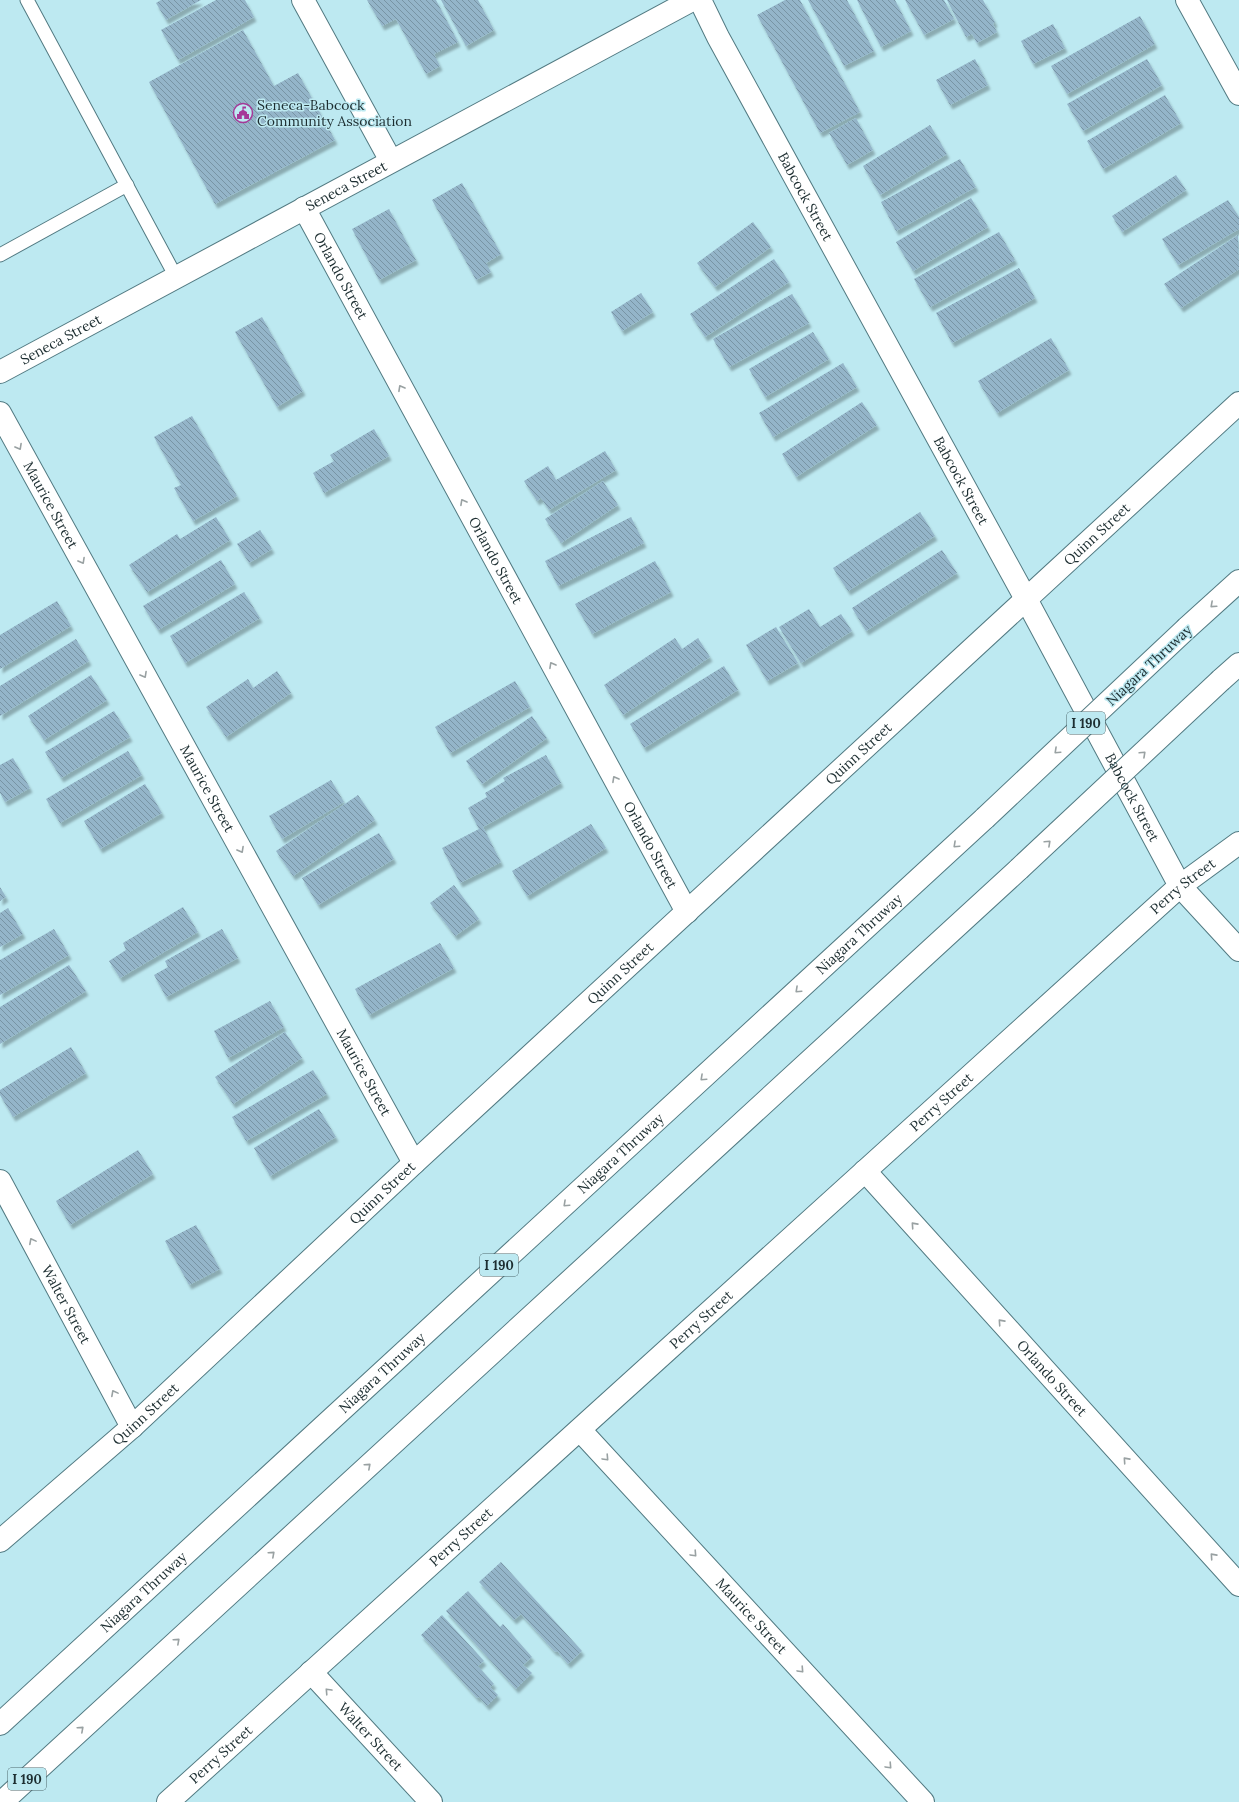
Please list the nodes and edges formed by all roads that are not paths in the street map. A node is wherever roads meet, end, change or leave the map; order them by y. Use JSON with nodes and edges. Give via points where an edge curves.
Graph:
{"nodes":[{"id":1,"x":27,"y":0,"type":"edge"},
{"id":2,"x":303,"y":0,"type":"edge"},
{"id":3,"x":692,"y":0,"type":"edge"},
{"id":4,"x":700,"y":0,"type":"edge"},
{"id":5,"x":1187,"y":0,"type":"edge"},
{"id":6,"x":1239,"y":94,"type":"edge"},
{"id":7,"x":391,"y":162,"type":"junction"},
{"id":8,"x":126,"y":185,"type":"junction"},
{"id":9,"x":304,"y":208,"type":"junction"},
{"id":10,"x":0,"y":254,"type":"edge"},
{"id":11,"x":176,"y":277,"type":"junction"},
{"id":12,"x":0,"y":372,"type":"edge"},
{"id":13,"x":1239,"y":403,"type":"edge"},
{"id":14,"x":0,"y":413,"type":"edge"},
{"id":15,"x":1239,"y":581,"type":"edge"},
{"id":16,"x":1026,"y":599,"type":"junction"},
{"id":17,"x":1239,"y":664,"type":"edge"},
{"id":18,"x":1239,"y":843,"type":"edge"},
{"id":19,"x":1180,"y":886,"type":"junction"},
{"id":20,"x":687,"y":912,"type":"junction"},
{"id":21,"x":1239,"y":950,"type":"edge"},
{"id":22,"x":414,"y":1164,"type":"junction"},
{"id":23,"x":865,"y":1171,"type":"junction"},
{"id":24,"x":0,"y":1181,"type":"edge"},
{"id":25,"x":132,"y":1427,"type":"junction"},
{"id":26,"x":580,"y":1430,"type":"junction"},
{"id":27,"x":0,"y":1541,"type":"edge"},
{"id":28,"x":1239,"y":1585,"type":"edge"},
{"id":29,"x":311,"y":1672,"type":"junction"},
{"id":30,"x":7,"y":1718,"type":"edge"},
{"id":31,"x":2,"y":1802,"type":"edge"},
{"id":32,"x":168,"y":1802,"type":"edge"},
{"id":33,"x":431,"y":1802,"type":"edge"},
{"id":34,"x":923,"y":1802,"type":"edge"}],
"edges":[{"from":1,"to":8,"type":"lane"},
{"from":2,"to":7,"type":"main road"},
{"from":3,"to":7,"type":"main road","name":"Seneca Street"},
{"from":4,"to":16,"type":"main road","name":"Babcock Street"},
{"from":5,"to":6,"type":"main road"},
{"from":7,"to":9,"type":"main road","name":"Seneca Street"},
{"from":8,"to":10,"type":"lane"},
{"from":8,"to":11,"type":"lane"},
{"from":9,"to":11,"type":"main road","name":"Seneca Street"},
{"from":20,"to":9,"type":"main road","name":"Orlando Street","one_way":true},
{"from":11,"to":12,"type":"main road","name":"Seneca Street"},
{"from":13,"to":16,"type":"main road","name":"Quinn Street"},
{"from":14,"to":22,"type":"main road","name":"Maurice Street","one_way":true},
{"from":15,"to":30,"type":"main road","name":"Niagara Thruway","number":"I 190","one_way":true,"bridge":true},
{"from":16,"to":19,"type":"main road","name":"Babcock Street"},
{"from":16,"to":20,"type":"main road","name":"Quinn Street"},
{"from":31,"to":17,"type":"main road","number":"I 190","one_way":true,"bridge":true,"via":[[1019,870]]},
{"from":18,"to":19,"type":"main road","name":"Perry Street"},
{"from":19,"to":21,"type":"main road","name":"Babcock Street"},
{"from":19,"to":23,"type":"main road","name":"Perry Street"},
{"from":20,"to":22,"type":"main road","name":"Quinn Street"},
{"from":22,"to":25,"type":"main road","name":"Quinn Street"},
{"from":23,"to":26,"type":"main road","name":"Perry Street"},
{"from":28,"to":23,"type":"main road","name":"Orlando Street","one_way":true},
{"from":25,"to":24,"type":"main road","name":"Walter Street","one_way":true},
{"from":25,"to":27,"type":"main road","name":"Quinn Street"},
{"from":26,"to":29,"type":"main road","name":"Perry Street"},
{"from":26,"to":34,"type":"main road","name":"Maurice Street","one_way":true},
{"from":29,"to":32,"type":"main road","name":"Perry Street"},
{"from":33,"to":29,"type":"main road","name":"Walter Street","one_way":true}]}
